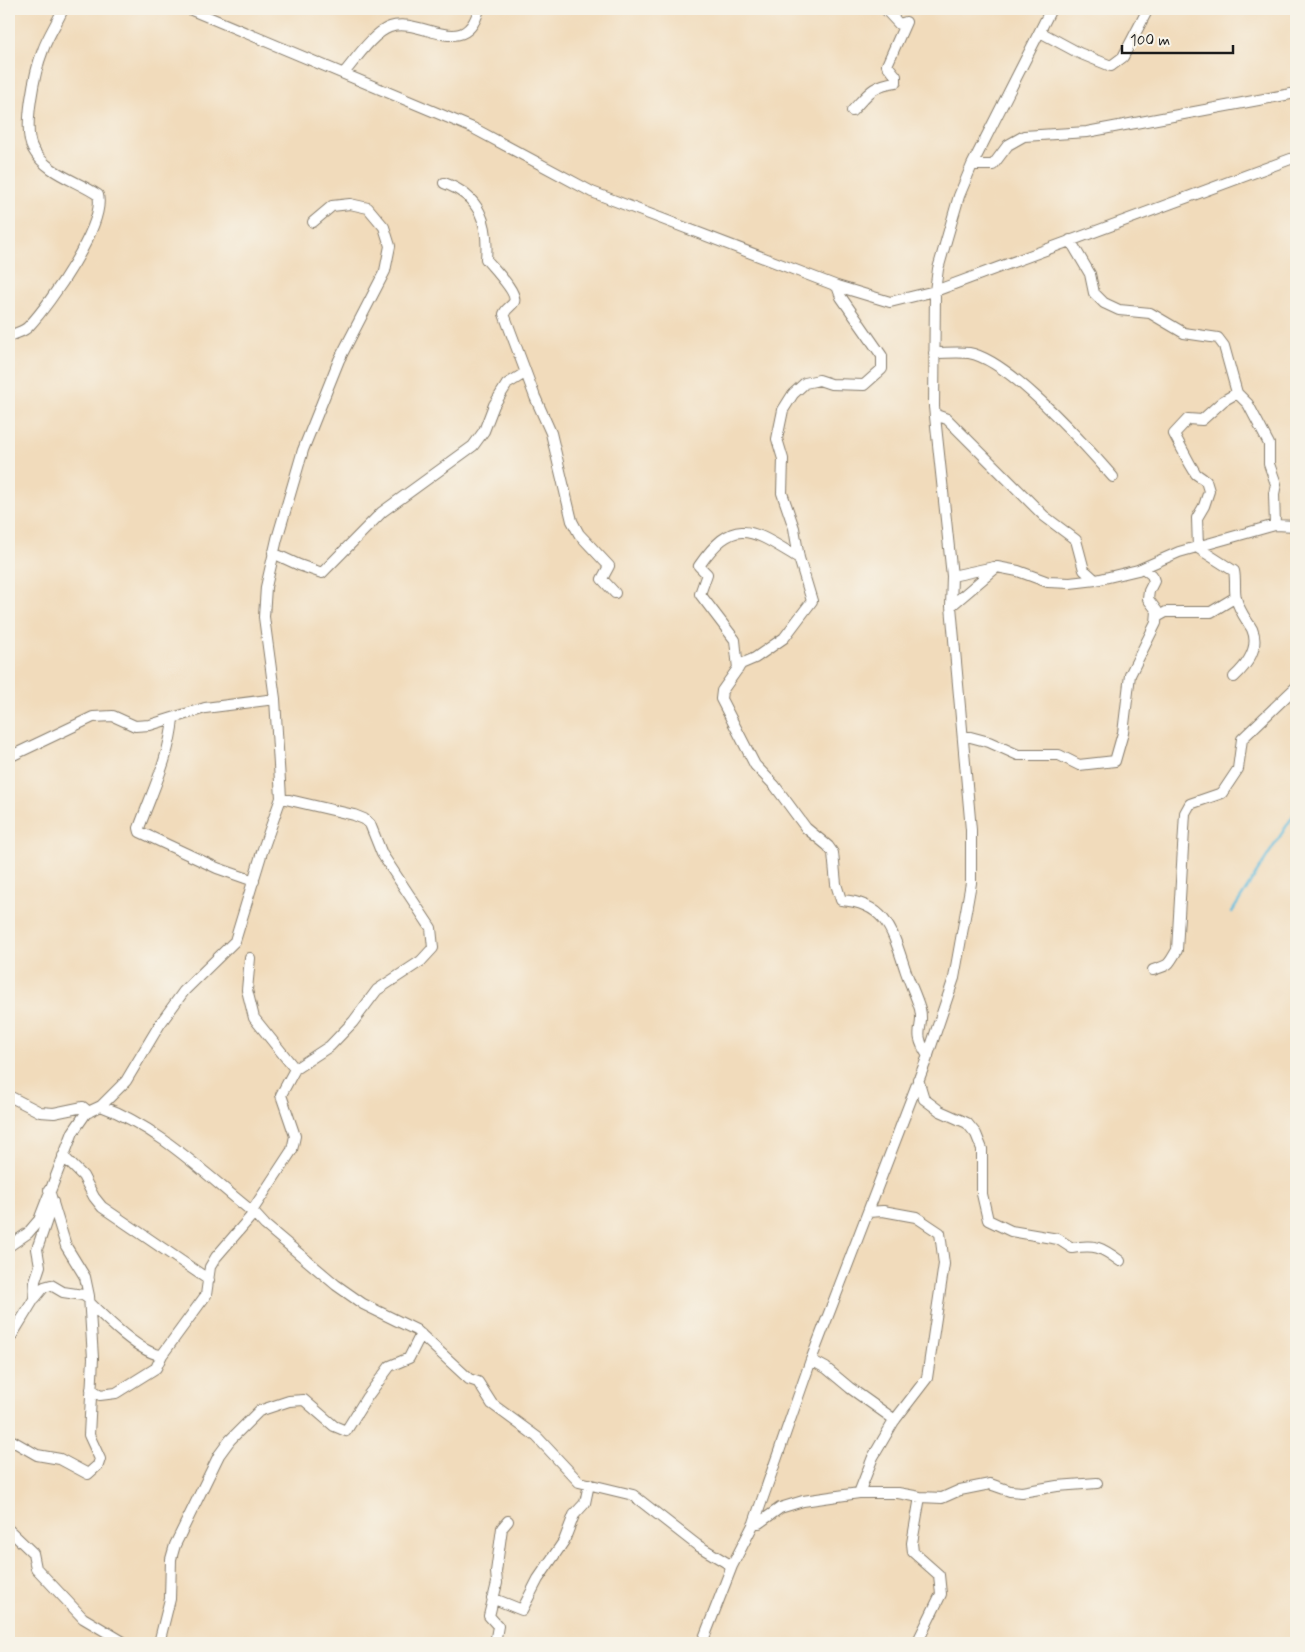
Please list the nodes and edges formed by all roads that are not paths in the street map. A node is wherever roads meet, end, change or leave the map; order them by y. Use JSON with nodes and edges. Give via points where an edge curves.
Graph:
{"nodes":[{"id":1,"x":64,"y":9,"type":"edge"},
{"id":2,"x":189,"y":9,"type":"edge"},
{"id":3,"x":479,"y":9,"type":"edge"},
{"id":4,"x":885,"y":9,"type":"edge"},
{"id":5,"x":1051,"y":9,"type":"edge"},
{"id":6,"x":1148,"y":9,"type":"edge"},
{"id":7,"x":1040,"y":32,"type":"junction"},
{"id":8,"x":344,"y":73,"type":"junction"},
{"id":9,"x":1296,"y":93,"type":"edge"},
{"id":10,"x":852,"y":111,"type":"dead end"},
{"id":11,"x":1296,"y":157,"type":"edge"},
{"id":12,"x":972,"y":165,"type":"junction"},
{"id":13,"x":444,"y":183,"type":"dead end"},
{"id":14,"x":313,"y":222,"type":"dead end"},
{"id":15,"x":1070,"y":240,"type":"junction"},
{"id":16,"x":837,"y":286,"type":"junction"},
{"id":17,"x":935,"y":291,"type":"junction"},
{"id":18,"x":9,"y":337,"type":"edge"},
{"id":19,"x":934,"y":353,"type":"junction"},
{"id":20,"x":525,"y":373,"type":"junction"},
{"id":21,"x":1237,"y":393,"type":"junction"},
{"id":22,"x":936,"y":416,"type":"junction"},
{"id":23,"x":1113,"y":477,"type":"dead end"},
{"id":24,"x":1275,"y":525,"type":"junction"},
{"id":25,"x":1296,"y":526,"type":"edge"},
{"id":26,"x":1198,"y":548,"type":"junction"},
{"id":27,"x":273,"y":553,"type":"junction"},
{"id":28,"x":799,"y":558,"type":"junction"},
{"id":29,"x":997,"y":567,"type":"junction"},
{"id":30,"x":1143,"y":568,"type":"junction"},
{"id":31,"x":952,"y":576,"type":"junction"},
{"id":32,"x":1095,"y":580,"type":"junction"},
{"id":33,"x":615,"y":593,"type":"dead end"},
{"id":34,"x":1236,"y":597,"type":"junction"},
{"id":35,"x":951,"y":606,"type":"junction"},
{"id":36,"x":1157,"y":617,"type":"junction"},
{"id":37,"x":738,"y":669,"type":"junction"},
{"id":38,"x":1234,"y":677,"type":"dead end"},
{"id":39,"x":1296,"y":686,"type":"edge"},
{"id":40,"x":275,"y":699,"type":"junction"},
{"id":41,"x":173,"y":718,"type":"junction"},
{"id":42,"x":963,"y":735,"type":"junction"},
{"id":43,"x":9,"y":757,"type":"edge"},
{"id":44,"x":281,"y":798,"type":"junction"},
{"id":45,"x":254,"y":881,"type":"junction"},
{"id":46,"x":250,"y":958,"type":"dead end"},
{"id":47,"x":1153,"y":970,"type":"dead end"},
{"id":48,"x":928,"y":1056,"type":"junction"},
{"id":49,"x":295,"y":1069,"type":"junction"},
{"id":50,"x":918,"y":1079,"type":"junction"},
{"id":51,"x":9,"y":1096,"type":"edge"},
{"id":52,"x":101,"y":1106,"type":"junction"},
{"id":53,"x":89,"y":1112,"type":"junction"},
{"id":54,"x":63,"y":1156,"type":"junction"},
{"id":55,"x":49,"y":1190,"type":"junction"},
{"id":56,"x":53,"y":1202,"type":"junction"},
{"id":57,"x":253,"y":1212,"type":"junction"},
{"id":58,"x":868,"y":1212,"type":"junction"},
{"id":59,"x":9,"y":1246,"type":"edge"},
{"id":60,"x":1120,"y":1261,"type":"dead end"},
{"id":61,"x":209,"y":1280,"type":"junction"},
{"id":62,"x":34,"y":1299,"type":"junction"},
{"id":63,"x":89,"y":1301,"type":"junction"},
{"id":64,"x":420,"y":1334,"type":"junction"},
{"id":65,"x":9,"y":1340,"type":"edge"},
{"id":66,"x":162,"y":1355,"type":"junction"},
{"id":67,"x":811,"y":1360,"type":"junction"},
{"id":68,"x":91,"y":1389,"type":"junction"},
{"id":69,"x":895,"y":1420,"type":"junction"},
{"id":70,"x":9,"y":1439,"type":"edge"},
{"id":71,"x":1097,"y":1482,"type":"dead end"},
{"id":72,"x":589,"y":1484,"type":"junction"},
{"id":73,"x":859,"y":1493,"type":"junction"},
{"id":74,"x":920,"y":1497,"type":"junction"},
{"id":75,"x":508,"y":1521,"type":"dead end"},
{"id":76,"x":754,"y":1523,"type":"junction"},
{"id":77,"x":9,"y":1530,"type":"edge"},
{"id":78,"x":732,"y":1566,"type":"junction"},
{"id":79,"x":492,"y":1598,"type":"junction"},
{"id":80,"x":124,"y":1643,"type":"edge"},
{"id":81,"x":159,"y":1643,"type":"edge"},
{"id":82,"x":494,"y":1643,"type":"edge"},
{"id":83,"x":702,"y":1643,"type":"edge"},
{"id":84,"x":917,"y":1643,"type":"edge"}],
"edges":[{"from":1,"to":18,"type":"street","via":[[43,49],[34,78],[28,132],[32,148],[40,158],[68,181],[98,195],[98,214],[88,238],[51,300],[23,331]]},
{"from":2,"to":8,"type":"street"},
{"from":3,"to":8,"type":"street","via":[[470,27],[462,34],[452,36],[398,25],[388,27],[366,46]]},
{"from":4,"to":10,"type":"street","via":[[901,28],[887,65],[896,76],[896,82],[881,83]]},
{"from":5,"to":7,"type":"street"},
{"from":6,"to":7,"type":"street","via":[[1123,57],[1110,66]]},
{"from":7,"to":12,"type":"street"},
{"from":8,"to":16,"type":"street","via":[[474,128],[592,192]]},
{"from":9,"to":12,"type":"street","via":[[1087,132],[1024,136],[1008,145],[993,164]]},
{"from":11,"to":15,"type":"street"},
{"from":12,"to":17,"type":"street","via":[[959,196],[938,268]]},
{"from":13,"to":20,"type":"street","via":[[468,196],[486,225],[486,259],[515,297],[504,314]]},
{"from":14,"to":27,"type":"street","via":[[332,206],[350,204],[368,208],[389,236],[389,258],[339,360],[303,450]]},
{"from":15,"to":17,"type":"street"},
{"from":15,"to":21,"type":"street","via":[[1090,274],[1094,293],[1104,303],[1119,310],[1150,313],[1184,333],[1218,338],[1224,346]]},
{"from":16,"to":17,"type":"street","via":[[890,302]]},
{"from":16,"to":28,"type":"street","via":[[841,297],[882,356],[882,369],[864,385],[831,384],[820,380],[805,382],[783,410],[777,439],[783,459],[782,493],[794,528]]},
{"from":17,"to":19,"type":"street"},
{"from":19,"to":22,"type":"street"},
{"from":19,"to":23,"type":"street","via":[[970,353],[1010,375],[1053,412]]},
{"from":20,"to":27,"type":"street","via":[[507,384],[473,446],[382,512],[322,573]]},
{"from":20,"to":33,"type":"street","via":[[552,434],[572,521],[579,534],[609,566],[602,579]]},
{"from":21,"to":24,"type":"street","via":[[1248,404],[1269,444],[1269,464],[1276,484]]},
{"from":21,"to":26,"type":"street","via":[[1202,420],[1188,419],[1174,434],[1196,474],[1206,481],[1209,490],[1197,518]]},
{"from":22,"to":31,"type":"street"},
{"from":22,"to":32,"type":"street","via":[[947,419],[1044,516],[1076,540],[1084,570]]},
{"from":24,"to":25,"type":"street"},
{"from":24,"to":26,"type":"street"},
{"from":26,"to":30,"type":"street","via":[[1179,552]]},
{"from":26,"to":34,"type":"street","via":[[1234,571]]},
{"from":27,"to":40,"type":"street","via":[[264,617]]},
{"from":28,"to":37,"type":"street","via":[[812,602],[784,638]]},
{"from":28,"to":37,"type":"street","via":[[762,536],[740,531],[731,532],[710,550],[699,566],[707,574],[700,594],[735,640]]},
{"from":29,"to":31,"type":"street"},
{"from":29,"to":32,"type":"street","via":[[1048,582]]},
{"from":29,"to":35,"type":"street"},
{"from":30,"to":32,"type":"street"},
{"from":30,"to":36,"type":"street","via":[[1154,580],[1148,599],[1157,611]]},
{"from":31,"to":35,"type":"street"},
{"from":34,"to":36,"type":"street","via":[[1211,612],[1166,612]]},
{"from":34,"to":38,"type":"street","via":[[1242,617],[1252,630],[1255,646]]},
{"from":35,"to":42,"type":"street"},
{"from":36,"to":42,"type":"street","via":[[1130,675],[1116,762],[1079,765],[1059,755],[1018,755]]},
{"from":37,"to":48,"type":"street","via":[[722,691],[721,699],[755,765],[806,828],[833,853],[841,900],[874,909],[888,923],[897,940],[920,1010],[918,1041]]},
{"from":39,"to":47,"type":"street","via":[[1242,739],[1238,769],[1222,792],[1190,804],[1185,813],[1177,950],[1164,969]]},
{"from":40,"to":41,"type":"street","via":[[205,708]]},
{"from":40,"to":44,"type":"street"},
{"from":41,"to":43,"type":"street","via":[[135,726],[113,716],[93,717]]},
{"from":41,"to":45,"type":"street","via":[[172,736],[140,832],[217,868]]},
{"from":42,"to":48,"type":"street","via":[[971,830],[971,883],[954,978]]},
{"from":44,"to":45,"type":"street"},
{"from":44,"to":49,"type":"street","via":[[354,815],[370,824],[382,854],[431,928],[434,943],[421,961],[377,990],[330,1046]]},
{"from":45,"to":52,"type":"street","via":[[235,941],[184,991],[126,1081]]},
{"from":46,"to":49,"type":"street","via":[[247,990],[254,1018]]},
{"from":48,"to":50,"type":"street"},
{"from":49,"to":57,"type":"street","via":[[282,1095],[295,1136],[290,1155]]},
{"from":50,"to":58,"type":"street"},
{"from":50,"to":60,"type":"street","via":[[924,1099],[968,1123],[976,1134],[982,1149],[982,1194],[988,1220],[1011,1231],[1058,1239],[1072,1248],[1100,1247]]},
{"from":51,"to":53,"type":"street","via":[[40,1112],[54,1114],[83,1107]]},
{"from":52,"to":53,"type":"street"},
{"from":52,"to":57,"type":"street","via":[[124,1114],[162,1140]]},
{"from":53,"to":54,"type":"street","via":[[73,1132]]},
{"from":54,"to":55,"type":"street"},
{"from":54,"to":61,"type":"street","via":[[83,1176],[102,1207]]},
{"from":55,"to":56,"type":"street"},
{"from":55,"to":59,"type":"street","via":[[39,1220]]},
{"from":56,"to":62,"type":"street","via":[[38,1249],[40,1266]]},
{"from":56,"to":63,"type":"street","via":[[66,1246],[85,1277]]},
{"from":57,"to":61,"type":"street","via":[[216,1257],[210,1267]]},
{"from":57,"to":64,"type":"street","via":[[336,1285],[363,1304]]},
{"from":58,"to":67,"type":"street"},
{"from":58,"to":69,"type":"street","via":[[883,1211],[916,1217],[940,1233],[944,1264],[927,1378]]},
{"from":61,"to":66,"type":"street","via":[[200,1306]]},
{"from":62,"to":63,"type":"street","via":[[44,1287],[51,1285],[63,1292],[83,1295]]},
{"from":62,"to":65,"type":"street"},
{"from":63,"to":66,"type":"street","via":[[137,1344],[148,1352]]},
{"from":63,"to":68,"type":"street","via":[[93,1358]]},
{"from":64,"to":72,"type":"street","via":[[470,1380],[478,1382],[492,1404],[537,1437],[579,1482]]},
{"from":64,"to":81,"type":"street","via":[[409,1358],[390,1366],[366,1397],[346,1432],[304,1400],[289,1401],[259,1411],[230,1440],[218,1455],[175,1545],[171,1559],[170,1599]]},
{"from":66,"to":68,"type":"street","via":[[149,1375],[138,1378],[123,1391],[100,1394]]},
{"from":67,"to":69,"type":"street"},
{"from":67,"to":76,"type":"street"},
{"from":68,"to":70,"type":"street","via":[[89,1435],[100,1459],[90,1474],[60,1459],[37,1455]]},
{"from":69,"to":73,"type":"street","via":[[873,1457]]},
{"from":71,"to":74,"type":"street","via":[[1022,1492],[990,1484],[960,1490],[942,1498]]},
{"from":72,"to":78,"type":"street","via":[[642,1500],[697,1545]]},
{"from":72,"to":79,"type":"street","via":[[585,1503],[574,1516],[564,1541],[522,1610]]},
{"from":73,"to":74,"type":"street","via":[[898,1493]]},
{"from":73,"to":76,"type":"street","via":[[803,1501],[780,1508]]},
{"from":74,"to":84,"type":"street","via":[[912,1543],[914,1552],[939,1575],[941,1594]]},
{"from":75,"to":79,"type":"street","via":[[502,1528],[497,1584]]},
{"from":76,"to":78,"type":"street"},
{"from":77,"to":80,"type":"street","via":[[33,1553],[36,1568],[83,1618]]},
{"from":78,"to":83,"type":"street"},
{"from":79,"to":82,"type":"street","via":[[489,1616],[499,1629]]}]}
